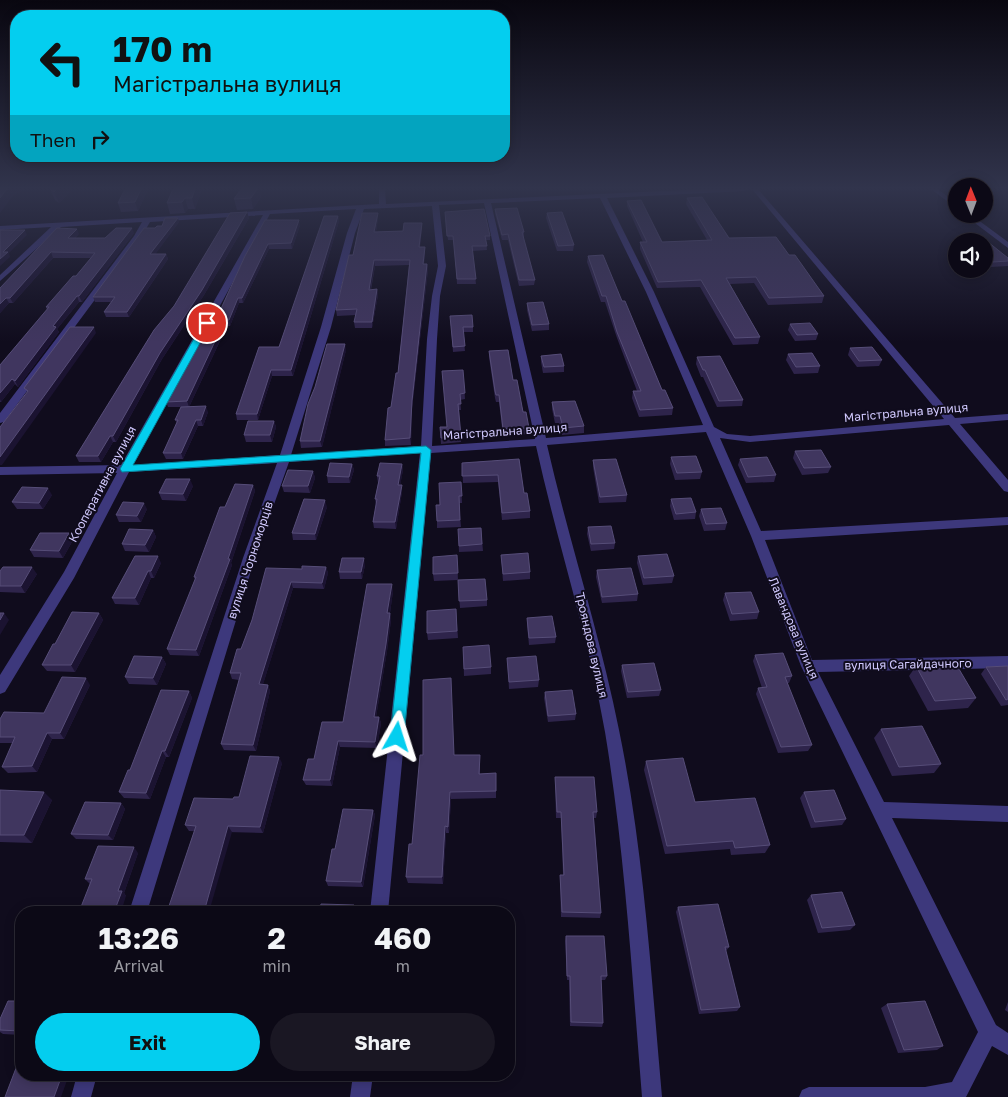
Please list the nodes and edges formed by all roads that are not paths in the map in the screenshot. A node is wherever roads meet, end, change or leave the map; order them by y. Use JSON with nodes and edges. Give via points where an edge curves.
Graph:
{"nodes":[{"id":1,"x":41,"y":240,"type":"edge"},
{"id":2,"x":134,"y":240,"type":"edge"},
{"id":3,"x":253,"y":240,"type":"edge"},
{"id":4,"x":349,"y":240,"type":"edge"},
{"id":5,"x":439,"y":240,"type":"edge"},
{"id":6,"x":496,"y":240,"type":"edge"},
{"id":7,"x":625,"y":240,"type":"edge"},
{"id":8,"x":798,"y":240,"type":"edge"},
{"id":9,"x":0,"y":279,"type":"edge"},
{"id":10,"x":1008,"y":417,"type":"edge"},
{"id":11,"x":0,"y":420,"type":"edge"},
{"id":12,"x":952,"y":422,"type":"junction"},
{"id":13,"x":709,"y":428,"type":"junction"},
{"id":14,"x":542,"y":442,"type":"junction"},
{"id":15,"x":426,"y":450,"type":"junction"},
{"id":16,"x":284,"y":458,"type":"junction"},
{"id":17,"x":125,"y":469,"type":"junction"},
{"id":18,"x":0,"y":471,"type":"edge"},
{"id":19,"x":1008,"y":488,"type":"edge"},
{"id":20,"x":1008,"y":521,"type":"edge"},
{"id":21,"x":757,"y":536,"type":"junction"},
{"id":22,"x":1008,"y":662,"type":"edge"},
{"id":23,"x":808,"y":666,"type":"junction"},
{"id":24,"x":0,"y":688,"type":"edge"},
{"id":25,"x":881,"y":810,"type":"junction"},
{"id":26,"x":1008,"y":814,"type":"edge"},
{"id":27,"x":140,"y":906,"type":"edge"},
{"id":28,"x":380,"y":906,"type":"edge"},
{"id":29,"x":989,"y":1032,"type":"junction"},
{"id":30,"x":1008,"y":1045,"type":"edge"},
{"id":31,"x":86,"y":1081,"type":"edge"},
{"id":32,"x":362,"y":1081,"type":"edge"},
{"id":33,"x":81,"y":1097,"type":"edge"},
{"id":34,"x":360,"y":1097,"type":"edge"},
{"id":35,"x":652,"y":1097,"type":"edge"},
{"id":36,"x":809,"y":1097,"type":"edge"},
{"id":37,"x":895,"y":1097,"type":"edge"}],
"edges":[{"from":1,"to":9,"type":"street"},
{"from":2,"to":11,"type":"street"},
{"from":3,"to":17,"type":"street","name":"Кооперативна вулиця"},
{"from":4,"to":16,"type":"street","name":"вулиця Чорноморців","via":[[326,327]]},
{"from":5,"to":15,"type":"street","via":[[442,266],[432,339]]},
{"from":6,"to":14,"type":"street","name":"Трояндова вулиця"},
{"from":7,"to":13,"type":"street","name":"Лавандова вулиця"},
{"from":8,"to":12,"type":"street"},
{"from":10,"to":12,"type":"street","name":"Магістральна вулиця"},
{"from":12,"to":13,"type":"street","name":"Магістральна вулиця","via":[[750,439],[725,437]]},
{"from":12,"to":19,"type":"street"},
{"from":13,"to":14,"type":"street","name":"Магістральна вулиця"},
{"from":13,"to":21,"type":"street","name":"Лавандова вулиця"},
{"from":14,"to":15,"type":"street","name":"Магістральна вулиця"},
{"from":14,"to":35,"type":"street","name":"Трояндова вулиця","via":[[612,732],[632,862]]},
{"from":15,"to":16,"type":"street","name":"Магістральна вулиця"},
{"from":15,"to":28,"type":"street"},
{"from":16,"to":17,"type":"street","name":"Магістральна вулиця"},
{"from":16,"to":27,"type":"street","name":"вулиця Чорноморців","via":[[249,558]]},
{"from":17,"to":18,"type":"street","name":"Магістральна вулиця"},
{"from":17,"to":24,"type":"street","name":"Кооперативна вулиця","via":[[68,576]]},
{"from":20,"to":21,"type":"street"},
{"from":21,"to":23,"type":"street","name":"Лавандова вулиця"},
{"from":22,"to":23,"type":"street","name":"вулиця Сагайдачного"},
{"from":23,"to":25,"type":"street","name":"Лавандова вулиця"},
{"from":25,"to":26,"type":"street"},
{"from":25,"to":29,"type":"street","name":"Лавандова вулиця"},
{"from":29,"to":30,"type":"street","name":"Лавандова вулиця"},
{"from":29,"to":37,"type":"street","via":[[958,1091],[925,1097]]},
{"from":31,"to":33,"type":"street"},
{"from":32,"to":34,"type":"street"},
{"from":36,"to":37,"type":"street"}]}
